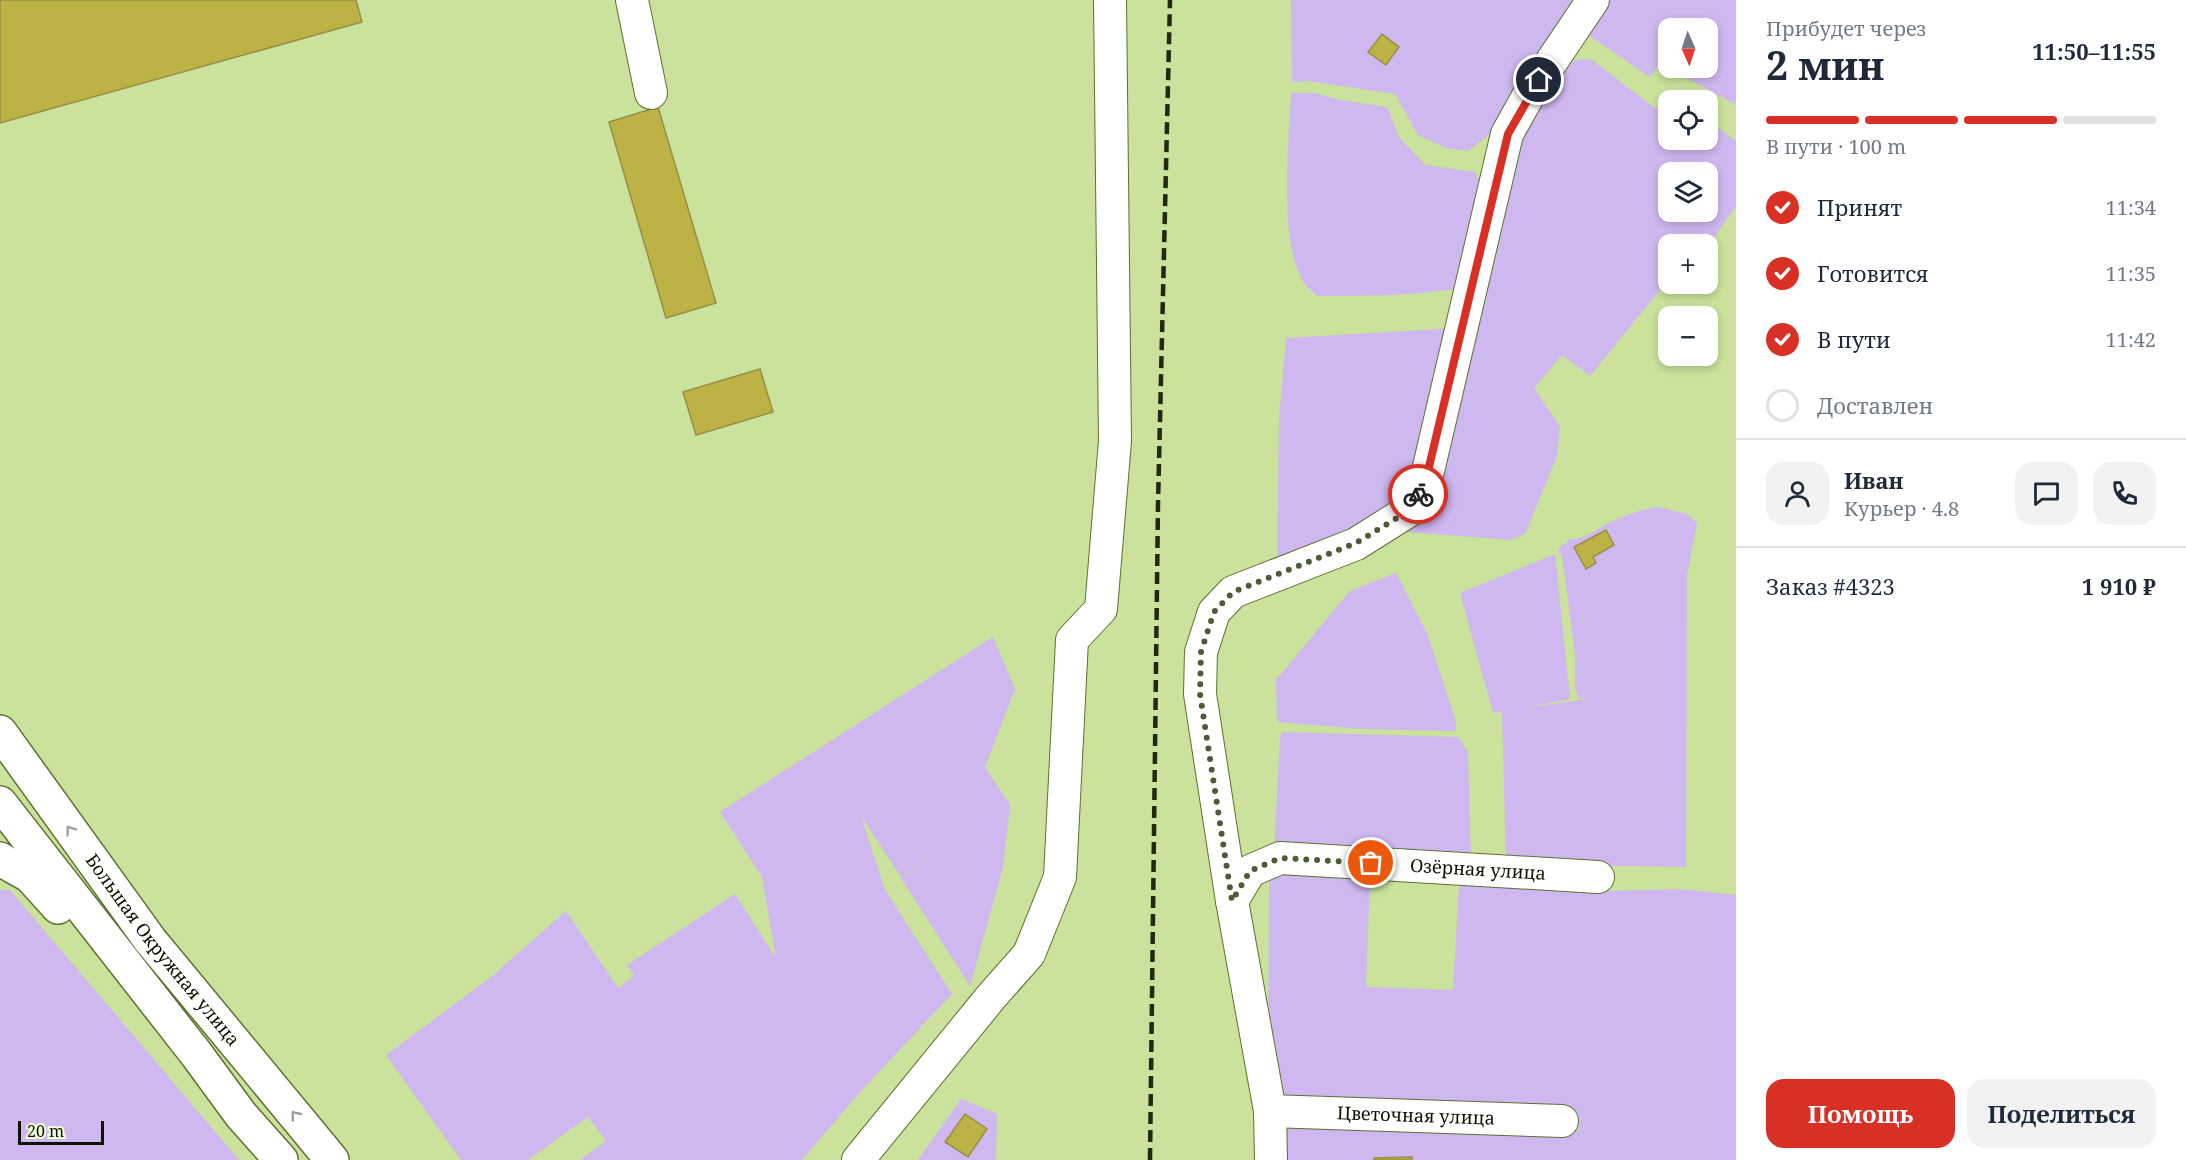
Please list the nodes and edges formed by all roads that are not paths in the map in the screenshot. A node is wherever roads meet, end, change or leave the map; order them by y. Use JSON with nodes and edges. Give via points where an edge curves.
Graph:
{"nodes":[{"id":1,"x":632,"y":0,"type":"edge"},
{"id":2,"x":1110,"y":0,"type":"edge"},
{"id":3,"x":1593,"y":0,"type":"edge"},
{"id":4,"x":651,"y":93,"type":"dead end"},
{"id":5,"x":3,"y":750,"type":"edge"},
{"id":6,"x":0,"y":803,"type":"edge"},
{"id":7,"x":0,"y":859,"type":"edge"},
{"id":8,"x":1598,"y":877,"type":"dead end"},
{"id":9,"x":1232,"y":901,"type":"junction"},
{"id":10,"x":197,"y":1055,"type":"junction"},
{"id":11,"x":1270,"y":1111,"type":"junction"},
{"id":12,"x":1562,"y":1121,"type":"dead end"},
{"id":13,"x":281,"y":1160,"type":"edge"},
{"id":14,"x":332,"y":1160,"type":"edge"},
{"id":15,"x":858,"y":1160,"type":"edge"},
{"id":16,"x":1271,"y":1160,"type":"edge"}],
"edges":[{"from":1,"to":4,"type":"lane"},
{"from":2,"to":15,"type":"lane","via":[[1115,441],[1101,609],[1072,640],[1060,877],[1029,954]]},
{"from":3,"to":9,"type":"lane","via":[[1527,98],[1508,134],[1428,471],[1410,510],[1356,543],[1233,592],[1214,612],[1201,652],[1200,694]]},
{"from":14,"to":5,"type":"main road","name":"Большая Окружная улица","one_way":true,"via":[[150,940]]},
{"from":6,"to":10,"type":"main road","name":"Большая Окружная улица"},
{"from":7,"to":10,"type":"main road","via":[[30,876],[167,1032]]},
{"from":8,"to":9,"type":"lane","name":"Озёрная улица","via":[[1280,858],[1250,871]]},
{"from":9,"to":11,"type":"lane"},
{"from":10,"to":13,"type":"main road","name":"Большая Окружная улица","via":[[241,1115]]},
{"from":11,"to":12,"type":"lane","name":"Цветочная улица"},
{"from":11,"to":16,"type":"lane"}]}
